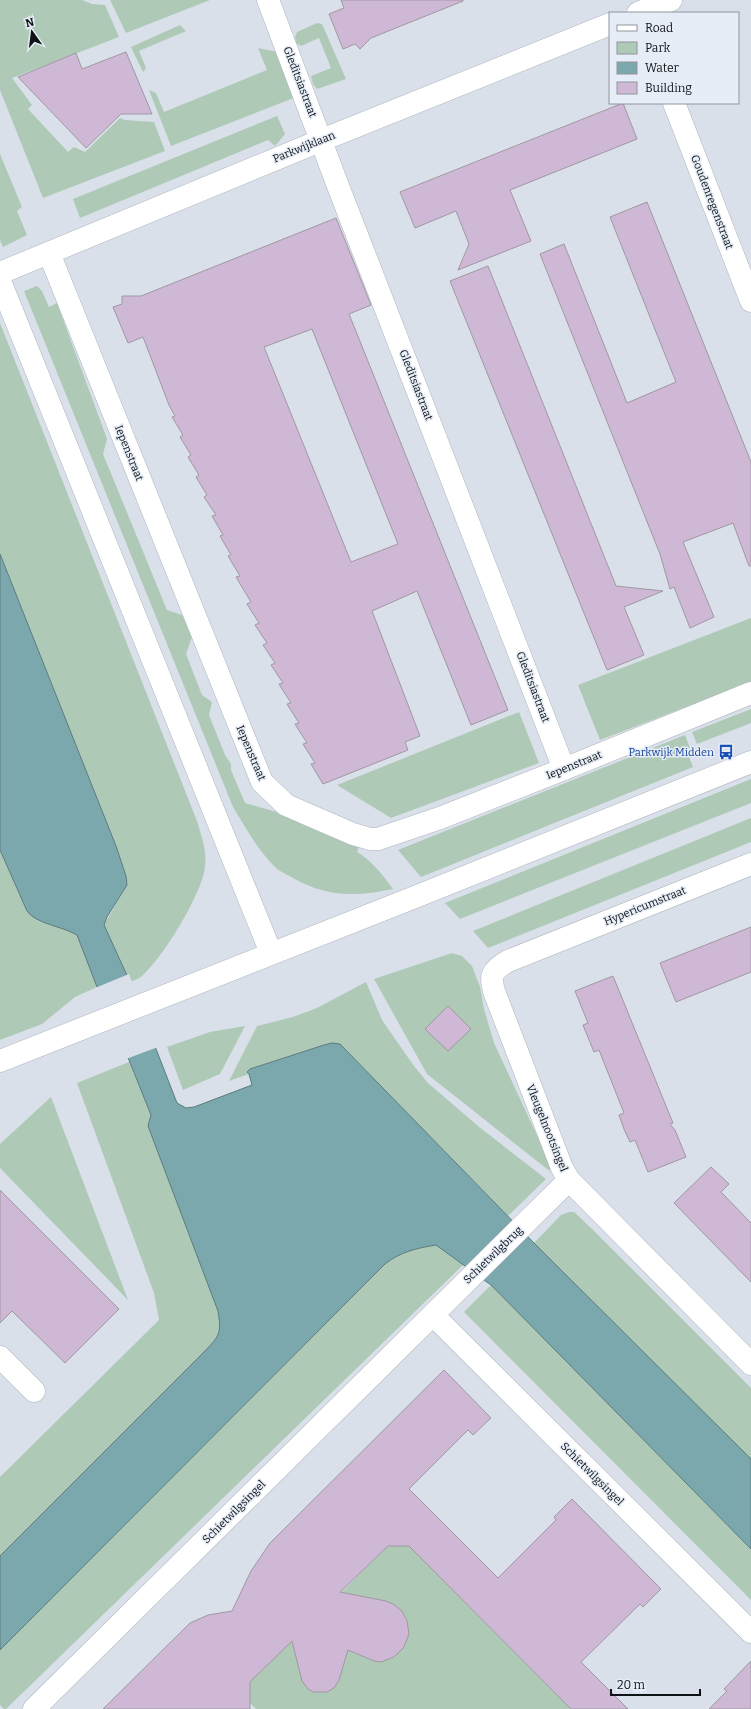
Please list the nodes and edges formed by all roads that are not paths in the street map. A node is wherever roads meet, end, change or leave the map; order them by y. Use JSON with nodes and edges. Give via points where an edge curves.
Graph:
{"nodes":[{"id":1,"x":268,"y":0,"type":"edge"},
{"id":2,"x":633,"y":0,"type":"edge"},
{"id":3,"x":671,"y":0,"type":"edge"},
{"id":4,"x":638,"y":12,"type":"edge"},
{"id":5,"x":641,"y":12,"type":"edge"},
{"id":6,"x":609,"y":24,"type":"edge"},
{"id":7,"x":674,"y":104,"type":"edge"},
{"id":8,"x":322,"y":140,"type":"junction"},
{"id":9,"x":49,"y":252,"type":"junction"},
{"id":10,"x":0,"y":273,"type":"edge"},
{"id":11,"x":0,"y":281,"type":"edge"},
{"id":12,"x":751,"y":301,"type":"edge"},
{"id":13,"x":751,"y":693,"type":"edge"},
{"id":14,"x":751,"y":762,"type":"edge"},
{"id":15,"x":564,"y":769,"type":"junction"},
{"id":16,"x":751,"y":864,"type":"edge"},
{"id":17,"x":539,"y":947,"type":"joint"},
{"id":18,"x":271,"y":953,"type":"junction"},
{"id":19,"x":0,"y":1061,"type":"edge"},
{"id":20,"x":569,"y":1180,"type":"junction"},
{"id":21,"x":458,"y":1288,"type":"joint"},
{"id":22,"x":434,"y":1315,"type":"junction"},
{"id":23,"x":0,"y":1358,"type":"edge"},
{"id":24,"x":751,"y":1364,"type":"edge"},
{"id":25,"x":34,"y":1391,"type":"dead end"},
{"id":26,"x":751,"y":1632,"type":"edge"},
{"id":27,"x":34,"y":1709,"type":"edge"}],
"edges":[{"from":1,"to":8,"type":"street","name":"Gleditsiastraat"},
{"from":2,"to":4,"type":"street"},
{"from":3,"to":5,"type":"street"},
{"from":6,"to":8,"type":"street","name":"Parkwijklaan"},
{"from":7,"to":12,"type":"street","name":"Goudenregenstraat"},
{"from":8,"to":9,"type":"street","name":"Parkwijklaan"},
{"from":8,"to":15,"type":"street","name":"Gleditsiastraat"},
{"from":9,"to":10,"type":"street","name":"Parkwijklaan"},
{"from":9,"to":15,"type":"street","name":"Iepenstraat","via":[[262,782],[286,805],[353,834],[378,839]]},
{"from":11,"to":18,"type":"street"},
{"from":13,"to":15,"type":"street","name":"Iepenstraat"},
{"from":14,"to":18,"type":"street"},
{"from":16,"to":17,"type":"street","name":"Hypericumstraat"},
{"from":17,"to":20,"type":"street","name":"Vleugelnootsingel","via":[[496,968],[491,982],[559,1161]]},
{"from":18,"to":19,"type":"street"},
{"from":20,"to":21,"type":"street","name":"Schietwilgbrug"},
{"from":20,"to":24,"type":"street","name":"Vleugelnootsingel"},
{"from":21,"to":22,"type":"street","name":"Schietwilgsingel"},
{"from":22,"to":26,"type":"street","name":"Schietwilgsingel"},
{"from":22,"to":27,"type":"street","name":"Schietwilgsingel"},
{"from":23,"to":25,"type":"street"}]}
